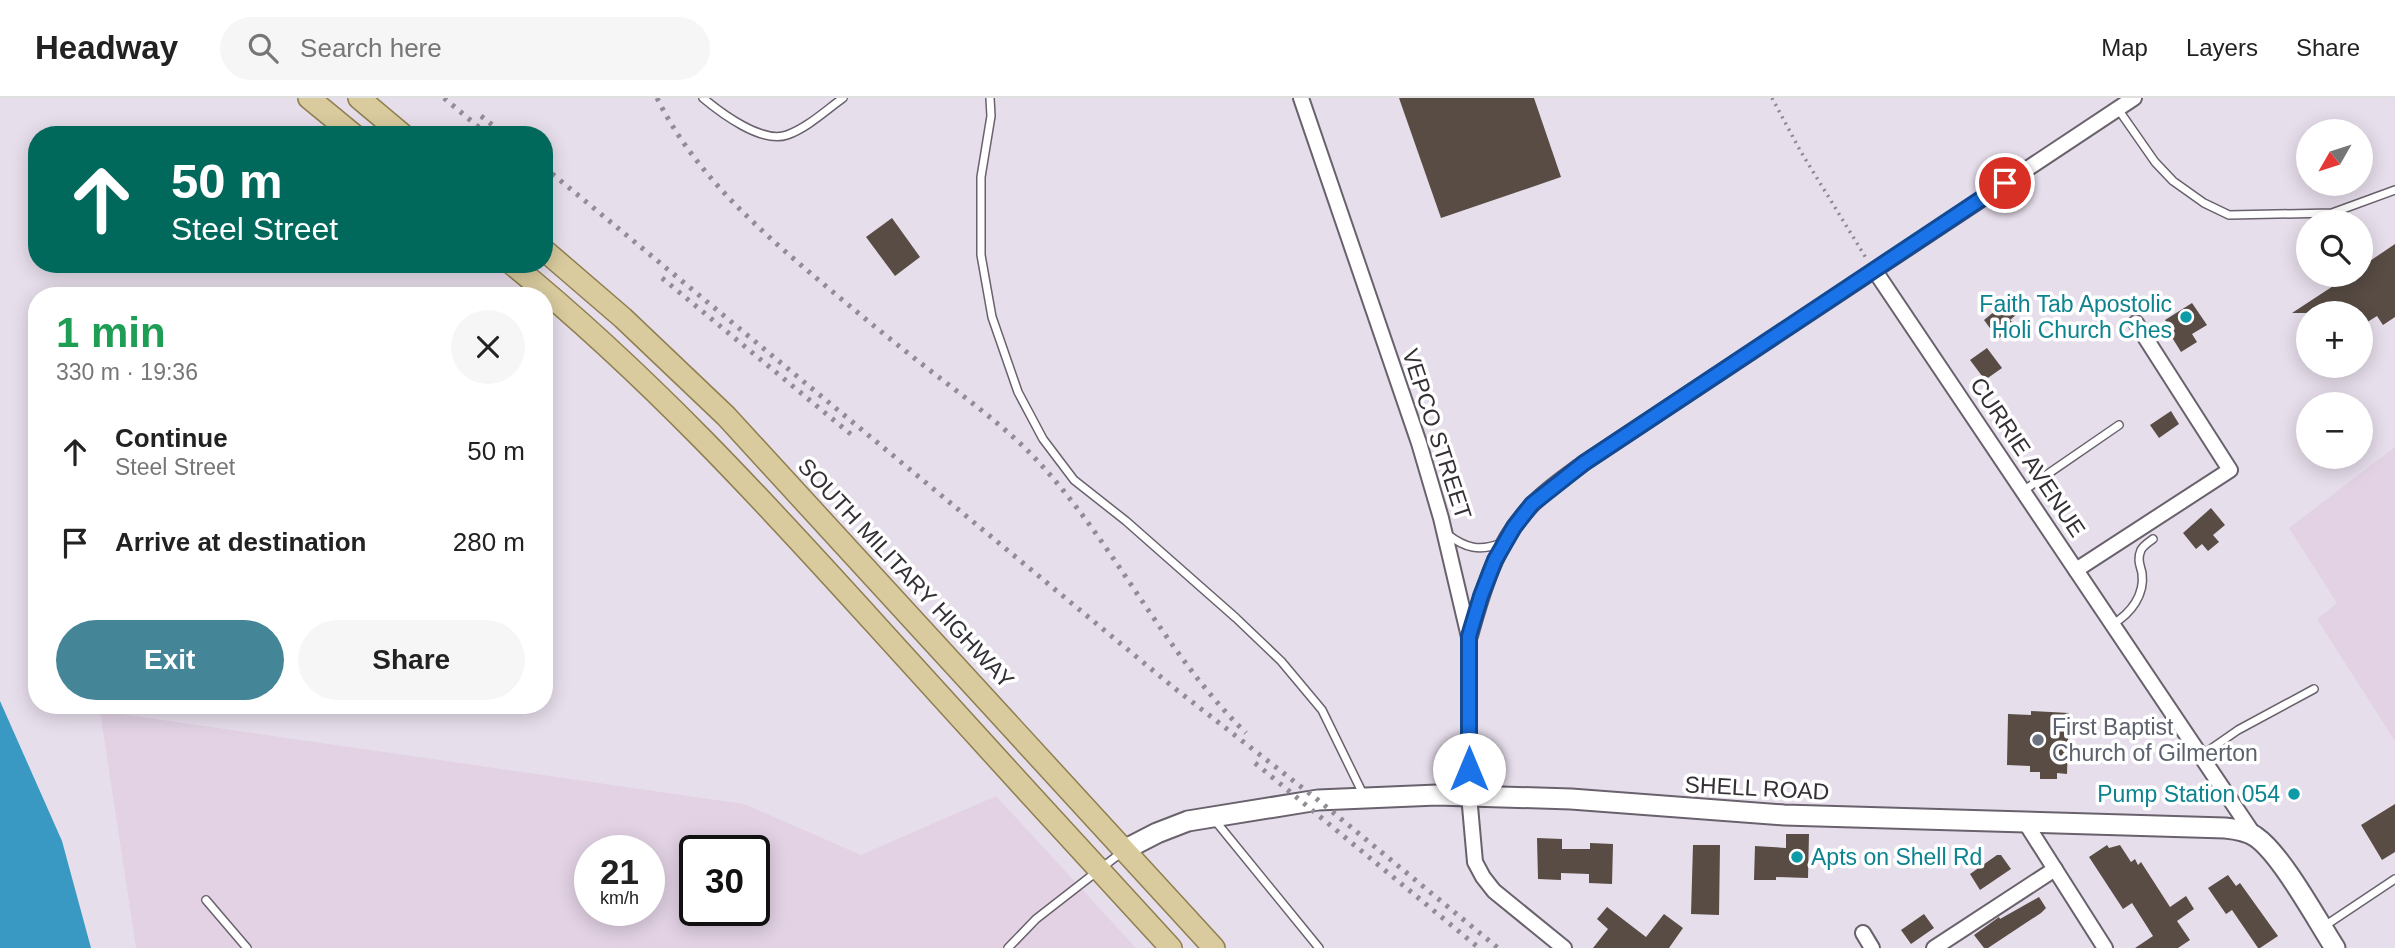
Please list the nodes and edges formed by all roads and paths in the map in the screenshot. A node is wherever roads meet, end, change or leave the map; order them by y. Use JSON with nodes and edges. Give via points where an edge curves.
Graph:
{"nodes":[{"id":1,"x":309,"y":98,"type":"edge"},
{"id":2,"x":359,"y":98,"type":"edge"},
{"id":3,"x":703,"y":98,"type":"edge"},
{"id":4,"x":842,"y":98,"type":"edge"},
{"id":5,"x":990,"y":98,"type":"edge"},
{"id":6,"x":1301,"y":98,"type":"edge"},
{"id":7,"x":1772,"y":98,"type":"edge"},
{"id":8,"x":2134,"y":98,"type":"edge"},
{"id":9,"x":2117,"y":109,"type":"junction"},
{"id":10,"x":343,"y":126,"type":"edge"},
{"id":11,"x":392,"y":126,"type":"edge"},
{"id":12,"x":2395,"y":190,"type":"edge"},
{"id":13,"x":553,"y":258,"type":"edge"},
{"id":14,"x":1875,"y":271,"type":"junction"},
{"id":15,"x":523,"y":273,"type":"edge"},
{"id":16,"x":539,"y":287,"type":"edge"},
{"id":17,"x":553,"y":299,"type":"edge"},
{"id":18,"x":2136,"y":323,"type":"dead end"},
{"id":19,"x":2119,"y":425,"type":"dead end"},
{"id":20,"x":2023,"y":491,"type":"junction"},
{"id":21,"x":1445,"y":532,"type":"junction"},
{"id":22,"x":2153,"y":538,"type":"dead end"},
{"id":23,"x":1504,"y":541,"type":"junction"},
{"id":24,"x":2076,"y":570,"type":"junction"},
{"id":25,"x":2113,"y":624,"type":"junction"},
{"id":26,"x":1469,"y":636,"type":"junction"},
{"id":27,"x":2314,"y":689,"type":"dead end"},
{"id":28,"x":2202,"y":755,"type":"junction"},
{"id":29,"x":1469,"y":795,"type":"junction"},
{"id":30,"x":1365,"y":799,"type":"junction"},
{"id":31,"x":1212,"y":818,"type":"junction"},
{"id":32,"x":2025,"y":822,"type":"junction"},
{"id":33,"x":2254,"y":835,"type":"junction"},
{"id":34,"x":1124,"y":850,"type":"junction"},
{"id":35,"x":2055,"y":869,"type":"junction"},
{"id":36,"x":1100,"y":871,"type":"junction"},
{"id":37,"x":2395,"y":879,"type":"edge"},
{"id":38,"x":206,"y":900,"type":"dead end"},
{"id":39,"x":2322,"y":928,"type":"junction"},
{"id":40,"x":1863,"y":933,"type":"dead end"},
{"id":41,"x":247,"y":948,"type":"edge"},
{"id":42,"x":1007,"y":948,"type":"edge"},
{"id":43,"x":1171,"y":948,"type":"edge"},
{"id":44,"x":1214,"y":948,"type":"edge"},
{"id":45,"x":1319,"y":948,"type":"edge"},
{"id":46,"x":1564,"y":948,"type":"edge"},
{"id":47,"x":1872,"y":948,"type":"edge"},
{"id":48,"x":1934,"y":948,"type":"edge"},
{"id":49,"x":2105,"y":948,"type":"edge"},
{"id":50,"x":2335,"y":948,"type":"edge"}],
"edges":[{"from":1,"to":10,"type":"main road"},
{"from":2,"to":11,"type":"main road"},
{"from":3,"to":4,"type":"lane","via":[[764,136],[785,136]]},
{"from":5,"to":30,"type":"lane","via":[[981,177],[981,256],[992,317],[1018,391],[1042,439],[1074,480],[1281,661],[1322,710]]},
{"from":6,"to":21,"type":"street","name":"VEPCO STREET"},
{"from":7,"to":14,"type":"path"},
{"from":8,"to":9,"type":"street"},
{"from":9,"to":12,"type":"lane","via":[[2173,181],[2229,215],[2332,213]]},
{"from":9,"to":14,"type":"street"},
{"from":13,"to":34,"type":"main road","name":"SOUTH MILITARY HIGHWAY","via":[[726,416]]},
{"from":14,"to":20,"type":"street","name":"CURRIE AVENUE"},
{"from":14,"to":23,"type":"street","via":[[1574,471],[1532,504]]},
{"from":15,"to":16,"type":"main road"},
{"from":17,"to":36,"type":"main road","via":[[608,346],[769,507]]},
{"from":18,"to":24,"type":"street","via":[[2230,470]]},
{"from":19,"to":20,"type":"lane"},
{"from":20,"to":24,"type":"street","name":"CURRIE AVENUE"},
{"from":21,"to":23,"type":"lane","via":[[1456,541],[1486,549]]},
{"from":21,"to":26,"type":"street","name":"VEPCO STREET"},
{"from":22,"to":25,"type":"lane","via":[[2141,549],[2138,600]]},
{"from":23,"to":26,"type":"street"},
{"from":24,"to":25,"type":"street","name":"CURRIE AVENUE"},
{"from":25,"to":28,"type":"street","name":"CURRIE AVENUE"},
{"from":26,"to":29,"type":"street","name":"VEPCO STREET"},
{"from":27,"to":28,"type":"lane"},
{"from":28,"to":33,"type":"street","name":"CURRIE AVENUE"},
{"from":29,"to":30,"type":"street","name":"SHELL ROAD"},
{"from":29,"to":32,"type":"street","name":"SHELL ROAD","via":[[1784,815]]},
{"from":29,"to":46,"type":"street","name":"VEPCO STREET","via":[[1475,862],[1483,877]]},
{"from":30,"to":31,"type":"street","name":"SHELL ROAD","via":[[1318,800]]},
{"from":31,"to":34,"type":"street","name":"SHELL ROAD","via":[[1188,821]]},
{"from":31,"to":45,"type":"lane"},
{"from":32,"to":33,"type":"street","name":"SHELL ROAD","via":[[2225,828]]},
{"from":32,"to":35,"type":"street"},
{"from":33,"to":39,"type":"street","via":[[2283,866]]},
{"from":34,"to":36,"type":"lane"},
{"from":34,"to":44,"type":"main road","name":"SOUTH MILITARY HIGHWAY"},
{"from":35,"to":48,"type":"street"},
{"from":35,"to":49,"type":"street"},
{"from":36,"to":42,"type":"lane","via":[[1036,919]]},
{"from":36,"to":43,"type":"main road"},
{"from":37,"to":39,"type":"lane"},
{"from":38,"to":41,"type":"lane"},
{"from":39,"to":50,"type":"street"},
{"from":40,"to":47,"type":"street"}]}
